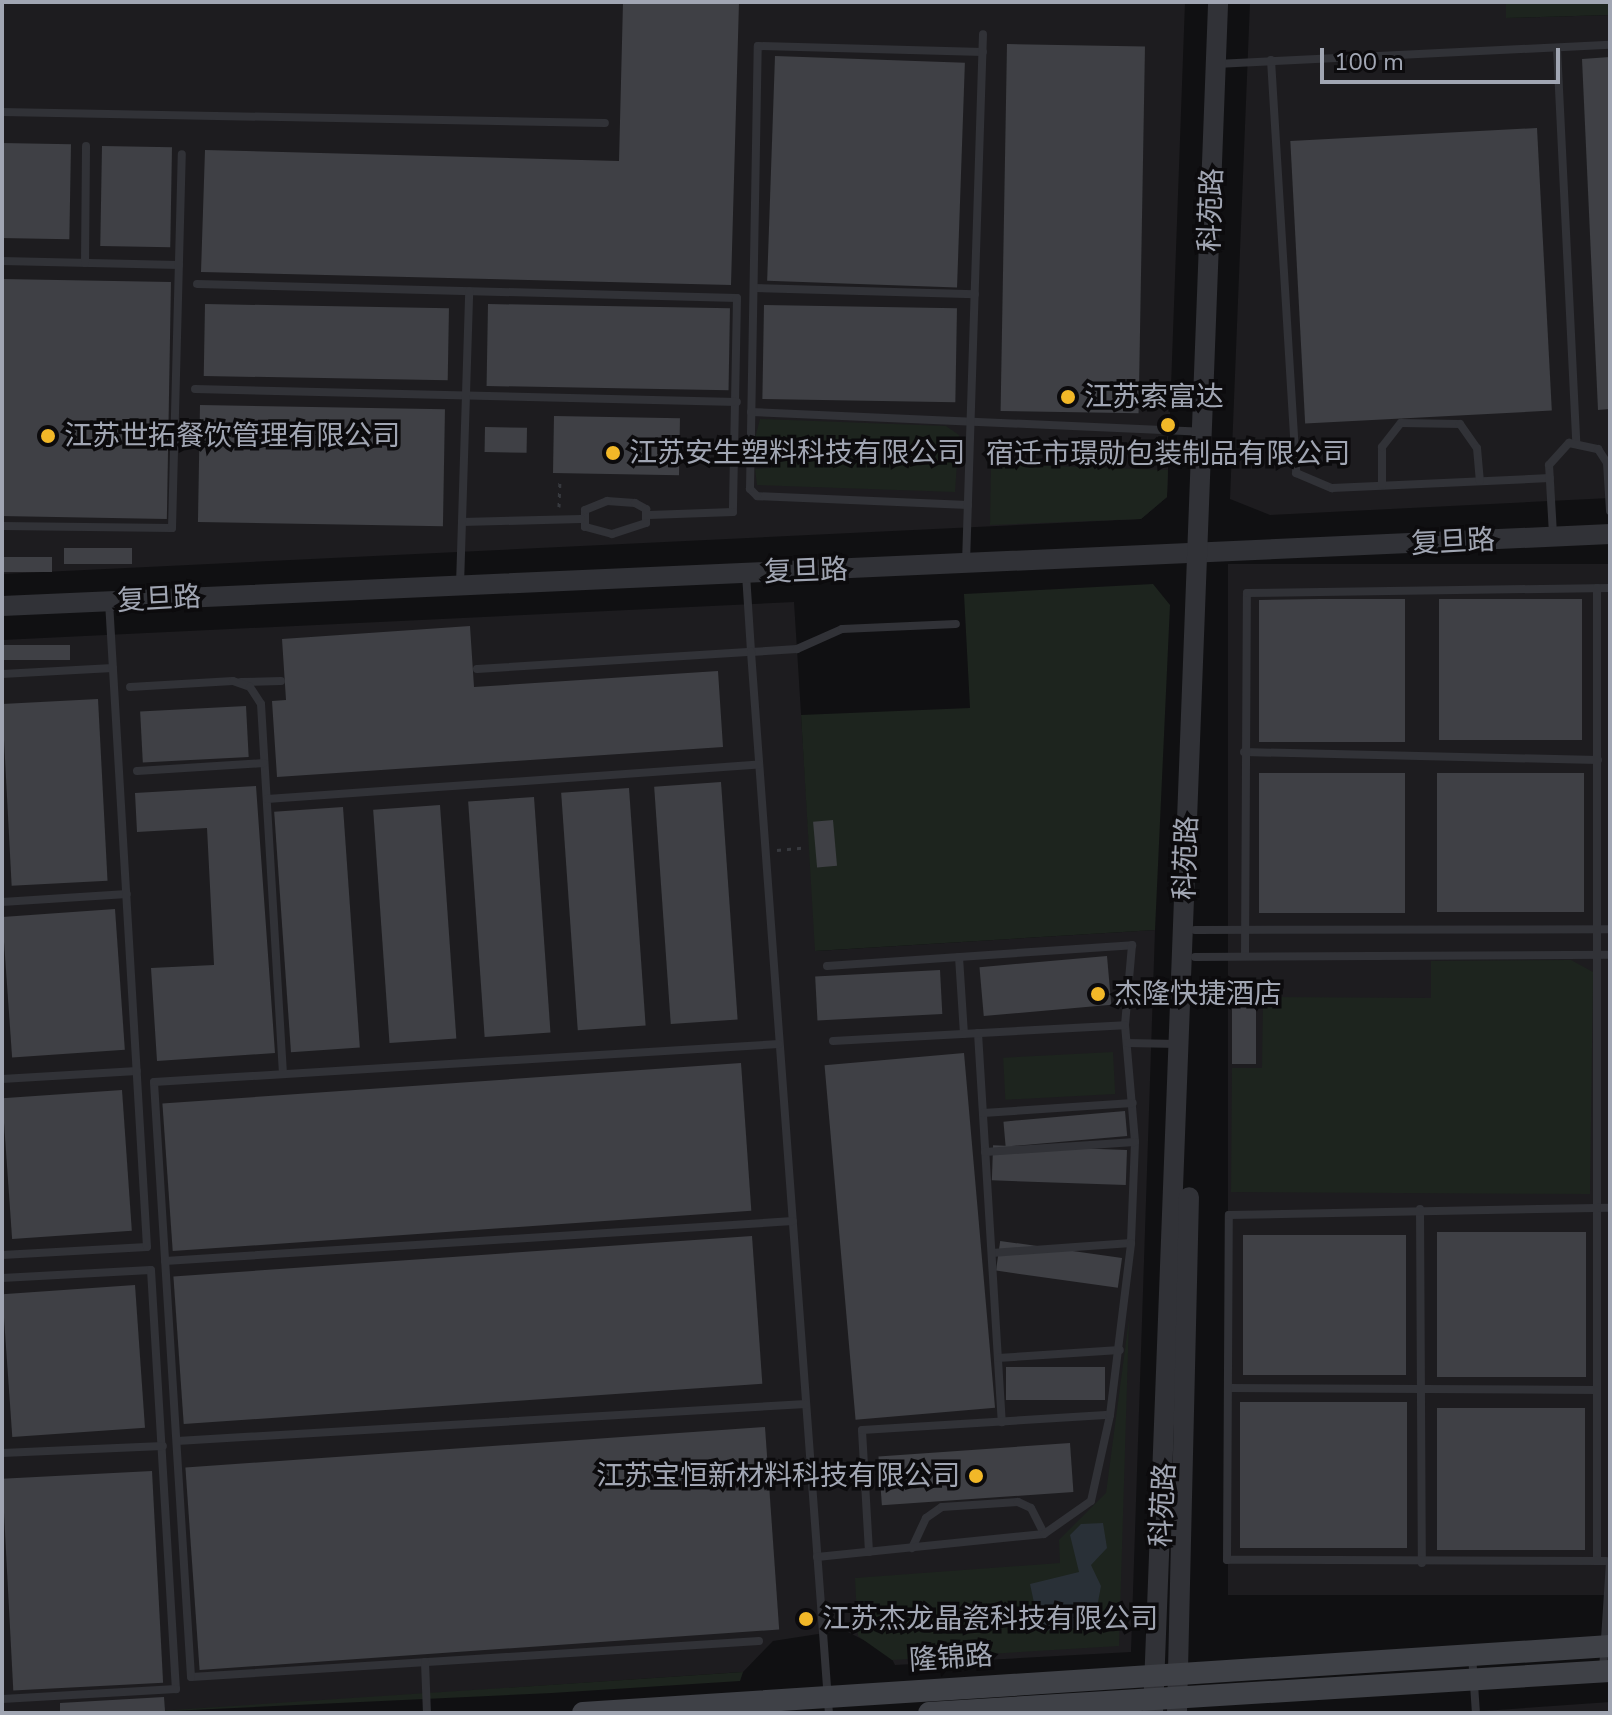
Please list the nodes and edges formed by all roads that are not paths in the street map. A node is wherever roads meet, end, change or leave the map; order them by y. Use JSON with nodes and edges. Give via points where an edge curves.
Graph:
{"nodes":[{"id":1,"x":1218,"y":2,"type":"edge"},
{"id":2,"x":1231,"y":2,"type":"edge"},
{"id":3,"x":983,"y":34,"type":"dead end"},
{"id":4,"x":1610,"y":45,"type":"edge"},
{"id":5,"x":1557,"y":48,"type":"junction"},
{"id":6,"x":983,"y":52,"type":"junction"},
{"id":7,"x":1271,"y":60,"type":"junction"},
{"id":8,"x":1222,"y":63,"type":"junction"},
{"id":9,"x":2,"y":112,"type":"edge"},
{"id":10,"x":605,"y":123,"type":"dead end"},
{"id":11,"x":86,"y":146,"type":"dead end"},
{"id":12,"x":182,"y":154,"type":"dead end"},
{"id":13,"x":2,"y":261,"type":"edge"},
{"id":14,"x":85,"y":263,"type":"junction"},
{"id":15,"x":179,"y":265,"type":"junction"},
{"id":16,"x":197,"y":284,"type":"dead end"},
{"id":17,"x":754,"y":288,"type":"junction"},
{"id":18,"x":469,"y":291,"type":"junction"},
{"id":19,"x":975,"y":294,"type":"junction"},
{"id":20,"x":195,"y":389,"type":"dead end"},
{"id":21,"x":466,"y":395,"type":"junction"},
{"id":22,"x":737,"y":402,"type":"junction"},
{"id":23,"x":751,"y":412,"type":"junction"},
{"id":24,"x":970,"y":422,"type":"junction"},
{"id":25,"x":1206,"y":432,"type":"junction"},
{"id":26,"x":1576,"y":443,"type":"junction"},
{"id":27,"x":1609,"y":477,"type":"edge"},
{"id":28,"x":1550,"y":478,"type":"junction"},
{"id":29,"x":1480,"y":481,"type":"junction"},
{"id":30,"x":1382,"y":485,"type":"junction"},
{"id":31,"x":968,"y":505,"type":"junction"},
{"id":32,"x":1610,"y":511,"type":"edge"},
{"id":33,"x":649,"y":515,"type":"junction"},
{"id":34,"x":581,"y":519,"type":"junction"},
{"id":35,"x":462,"y":522,"type":"junction"},
{"id":36,"x":2,"y":526,"type":"edge"},
{"id":37,"x":1610,"y":534,"type":"edge"},
{"id":38,"x":1553,"y":537,"type":"junction"},
{"id":39,"x":1200,"y":554,"type":"junction"},
{"id":40,"x":966,"y":564,"type":"junction"},
{"id":41,"x":746,"y":573,"type":"junction"},
{"id":42,"x":460,"y":586,"type":"junction"},
{"id":43,"x":1597,"y":588,"type":"junction"},
{"id":44,"x":1610,"y":588,"type":"edge"},
{"id":45,"x":109,"y":601,"type":"junction"},
{"id":46,"x":2,"y":606,"type":"edge"},
{"id":47,"x":956,"y":624,"type":"dead end"},
{"id":48,"x":751,"y":652,"type":"junction"},
{"id":49,"x":113,"y":668,"type":"junction"},
{"id":50,"x":477,"y":669,"type":"dead end"},
{"id":51,"x":2,"y":674,"type":"edge"},
{"id":52,"x":233,"y":681,"type":"junction"},
{"id":53,"x":281,"y":681,"type":"dead end"},
{"id":54,"x":130,"y":687,"type":"dead end"},
{"id":55,"x":1244,"y":752,"type":"junction"},
{"id":56,"x":1598,"y":760,"type":"junction"},
{"id":57,"x":264,"y":763,"type":"junction"},
{"id":58,"x":759,"y":765,"type":"junction"},
{"id":59,"x":137,"y":771,"type":"dead end"},
{"id":60,"x":267,"y":799,"type":"junction"},
{"id":61,"x":127,"y":894,"type":"junction"},
{"id":62,"x":2,"y":902,"type":"edge"},
{"id":63,"x":1245,"y":929,"type":"junction"},
{"id":64,"x":1598,"y":929,"type":"junction"},
{"id":65,"x":1610,"y":929,"type":"edge"},
{"id":66,"x":1195,"y":930,"type":"junction"},
{"id":67,"x":1598,"y":955,"type":"junction"},
{"id":68,"x":1610,"y":955,"type":"edge"},
{"id":69,"x":1245,"y":956,"type":"junction"},
{"id":70,"x":959,"y":957,"type":"junction"},
{"id":71,"x":1195,"y":957,"type":"junction"},
{"id":72,"x":827,"y":966,"type":"dead end"},
{"id":73,"x":1125,"y":1025,"type":"junction"},
{"id":74,"x":978,"y":1033,"type":"junction"},
{"id":75,"x":964,"y":1034,"type":"junction"},
{"id":76,"x":833,"y":1041,"type":"dead end"},
{"id":77,"x":1127,"y":1043,"type":"junction"},
{"id":78,"x":779,"y":1044,"type":"junction"},
{"id":79,"x":1180,"y":1044,"type":"junction"},
{"id":80,"x":137,"y":1071,"type":"junction"},
{"id":81,"x":283,"y":1073,"type":"junction"},
{"id":82,"x":2,"y":1079,"type":"edge"},
{"id":83,"x":1133,"y":1103,"type":"junction"},
{"id":84,"x":983,"y":1113,"type":"junction"},
{"id":85,"x":1135,"y":1142,"type":"junction"},
{"id":86,"x":985,"y":1152,"type":"junction"},
{"id":87,"x":1598,"y":1208,"type":"junction"},
{"id":88,"x":1610,"y":1208,"type":"edge"},
{"id":89,"x":1420,"y":1209,"type":"junction"},
{"id":90,"x":793,"y":1221,"type":"junction"},
{"id":91,"x":1131,"y":1243,"type":"junction"},
{"id":92,"x":992,"y":1253,"type":"junction"},
{"id":93,"x":2,"y":1255,"type":"edge"},
{"id":94,"x":165,"y":1261,"type":"junction"},
{"id":95,"x":2,"y":1278,"type":"edge"},
{"id":96,"x":1120,"y":1350,"type":"junction"},
{"id":97,"x":998,"y":1358,"type":"junction"},
{"id":98,"x":1228,"y":1388,"type":"junction"},
{"id":99,"x":1421,"y":1389,"type":"junction"},
{"id":100,"x":1597,"y":1390,"type":"junction"},
{"id":101,"x":806,"y":1404,"type":"junction"},
{"id":102,"x":1110,"y":1415,"type":"junction"},
{"id":103,"x":1002,"y":1422,"type":"junction"},
{"id":104,"x":177,"y":1441,"type":"junction"},
{"id":105,"x":163,"y":1446,"type":"junction"},
{"id":106,"x":2,"y":1453,"type":"edge"},
{"id":107,"x":1044,"y":1534,"type":"junction"},
{"id":108,"x":912,"y":1548,"type":"junction"},
{"id":109,"x":869,"y":1552,"type":"junction"},
{"id":110,"x":817,"y":1557,"type":"junction"},
{"id":111,"x":1604,"y":1561,"type":"edge"},
{"id":112,"x":1422,"y":1563,"type":"junction"},
{"id":113,"x":759,"y":1641,"type":"dead end"},
{"id":114,"x":1607,"y":1646,"type":"edge"},
{"id":115,"x":1472,"y":1654,"type":"junction"},
{"id":116,"x":425,"y":1662,"type":"junction"},
{"id":117,"x":1607,"y":1671,"type":"edge"},
{"id":118,"x":1178,"y":1673,"type":"junction"},
{"id":119,"x":1155,"y":1674,"type":"junction"},
{"id":120,"x":1474,"y":1679,"type":"junction"},
{"id":121,"x":2,"y":1699,"type":"edge"},
{"id":122,"x":828,"y":1705,"type":"edge"},
{"id":123,"x":1153,"y":1705,"type":"edge"},
{"id":124,"x":1177,"y":1705,"type":"edge"},
{"id":125,"x":427,"y":1713,"type":"edge"},
{"id":126,"x":583,"y":1713,"type":"edge"},
{"id":127,"x":929,"y":1713,"type":"edge"},
{"id":128,"x":1476,"y":1713,"type":"edge"}],
"edges":[{"from":1,"to":8,"type":"street","name":"科苑路"},
{"from":2,"to":8,"type":"street","name":"科苑路"},
{"from":3,"to":6,"type":"lane"},
{"from":4,"to":5,"type":"lane"},
{"from":5,"to":7,"type":"lane"},
{"from":5,"to":26,"type":"lane"},
{"from":6,"to":17,"type":"lane","via":[[758,46]]},
{"from":6,"to":19,"type":"lane"},
{"from":7,"to":8,"type":"lane"},
{"from":7,"to":30,"type":"lane","via":[[1291,459],[1296,473],[1319,487]]},
{"from":8,"to":25,"type":"street","name":"科苑路"},
{"from":9,"to":10,"type":"lane"},
{"from":11,"to":14,"type":"lane"},
{"from":12,"to":15,"type":"lane"},
{"from":13,"to":14,"type":"lane"},
{"from":14,"to":15,"type":"lane"},
{"from":15,"to":36,"type":"lane","via":[[172,528]]},
{"from":16,"to":18,"type":"lane"},
{"from":17,"to":19,"type":"lane"},
{"from":17,"to":23,"type":"lane"},
{"from":18,"to":21,"type":"lane"},
{"from":18,"to":22,"type":"lane","via":[[732,296],[739,303]]},
{"from":19,"to":24,"type":"lane"},
{"from":20,"to":21,"type":"lane"},
{"from":21,"to":22,"type":"lane"},
{"from":21,"to":35,"type":"lane"},
{"from":22,"to":33,"type":"lane","via":[[733,512]]},
{"from":23,"to":24,"type":"lane"},
{"from":23,"to":31,"type":"lane","via":[[750,489],[757,496]]},
{"from":24,"to":25,"type":"lane"},
{"from":24,"to":31,"type":"lane"},
{"from":25,"to":39,"type":"street","name":"科苑路"},
{"from":26,"to":27,"type":"lane","via":[[1598,449]]},
{"from":26,"to":28,"type":"lane","via":[[1557,449]]},
{"from":27,"to":32,"type":"lane"},
{"from":28,"to":29,"type":"lane"},
{"from":28,"to":38,"type":"lane"},
{"from":29,"to":30,"type":"lane"},
{"from":29,"to":30,"type":"lane","via":[[1477,448],[1460,424],[1401,423],[1382,447]]},
{"from":31,"to":40,"type":"lane"},
{"from":33,"to":34,"type":"lane","via":[[621,501],[594,505]]},
{"from":33,"to":34,"type":"lane","via":[[641,529],[612,534],[593,532]]},
{"from":34,"to":35,"type":"lane"},
{"from":35,"to":42,"type":"lane"},
{"from":37,"to":38,"type":"street","name":"复旦路"},
{"from":38,"to":39,"type":"street","name":"复旦路"},
{"from":39,"to":40,"type":"street","name":"复旦路"},
{"from":39,"to":66,"type":"street","name":"科苑路"},
{"from":39,"to":79,"type":"street","name":"科苑路"},
{"from":40,"to":41,"type":"street","name":"复旦路"},
{"from":41,"to":42,"type":"street","name":"复旦路"},
{"from":41,"to":48,"type":"lane"},
{"from":42,"to":45,"type":"street","name":"复旦路"},
{"from":43,"to":44,"type":"lane"},
{"from":43,"to":55,"type":"lane","via":[[1247,593]]},
{"from":43,"to":56,"type":"lane"},
{"from":45,"to":46,"type":"street","name":"复旦路"},
{"from":45,"to":49,"type":"lane"},
{"from":47,"to":48,"type":"lane","via":[[842,629],[797,649]]},
{"from":48,"to":50,"type":"lane"},
{"from":48,"to":58,"type":"lane"},
{"from":49,"to":51,"type":"lane"},
{"from":49,"to":61,"type":"lane"},
{"from":52,"to":53,"type":"lane"},
{"from":52,"to":54,"type":"lane"},
{"from":52,"to":57,"type":"lane","via":[[250,687],[261,704]]},
{"from":55,"to":56,"type":"lane"},
{"from":55,"to":63,"type":"lane"},
{"from":56,"to":64,"type":"lane"},
{"from":57,"to":59,"type":"lane"},
{"from":57,"to":60,"type":"lane"},
{"from":58,"to":60,"type":"lane"},
{"from":58,"to":78,"type":"lane"},
{"from":60,"to":81,"type":"lane"},
{"from":61,"to":62,"type":"lane"},
{"from":61,"to":80,"type":"lane"},
{"from":63,"to":64,"type":"lane"},
{"from":63,"to":66,"type":"lane"},
{"from":63,"to":69,"type":"lane"},
{"from":64,"to":65,"type":"lane"},
{"from":64,"to":67,"type":"lane"},
{"from":66,"to":71,"type":"street","name":"科苑路"},
{"from":67,"to":68,"type":"lane"},
{"from":67,"to":69,"type":"lane"},
{"from":67,"to":87,"type":"lane"},
{"from":69,"to":71,"type":"lane"},
{"from":70,"to":72,"type":"lane"},
{"from":70,"to":73,"type":"lane","via":[[1132,945]]},
{"from":70,"to":75,"type":"lane"},
{"from":71,"to":118,"type":"street","name":"科苑路"},
{"from":73,"to":74,"type":"lane"},
{"from":73,"to":77,"type":"lane"},
{"from":74,"to":75,"type":"lane"},
{"from":74,"to":84,"type":"lane"},
{"from":75,"to":76,"type":"lane"},
{"from":77,"to":79,"type":"lane"},
{"from":77,"to":83,"type":"lane"},
{"from":78,"to":81,"type":"lane"},
{"from":78,"to":90,"type":"lane"},
{"from":79,"to":119,"type":"street","name":"科苑路"},
{"from":80,"to":82,"type":"lane"},
{"from":80,"to":93,"type":"lane","via":[[147,1247]]},
{"from":81,"to":94,"type":"lane","via":[[154,1082]]},
{"from":83,"to":84,"type":"lane"},
{"from":83,"to":85,"type":"lane"},
{"from":84,"to":86,"type":"lane"},
{"from":85,"to":86,"type":"lane"},
{"from":85,"to":91,"type":"lane"},
{"from":86,"to":92,"type":"lane"},
{"from":87,"to":88,"type":"lane"},
{"from":87,"to":89,"type":"lane"},
{"from":87,"to":100,"type":"lane"},
{"from":89,"to":98,"type":"lane","via":[[1229,1215]]},
{"from":89,"to":99,"type":"lane"},
{"from":90,"to":94,"type":"lane"},
{"from":90,"to":101,"type":"lane"},
{"from":91,"to":92,"type":"lane"},
{"from":91,"to":96,"type":"lane"},
{"from":92,"to":97,"type":"lane"},
{"from":94,"to":104,"type":"lane"},
{"from":95,"to":105,"type":"lane","via":[[151,1270]]},
{"from":96,"to":97,"type":"lane"},
{"from":96,"to":102,"type":"lane"},
{"from":97,"to":103,"type":"lane"},
{"from":98,"to":99,"type":"lane"},
{"from":98,"to":112,"type":"lane","via":[[1227,1560]]},
{"from":99,"to":100,"type":"lane"},
{"from":99,"to":112,"type":"lane"},
{"from":100,"to":111,"type":"lane"},
{"from":101,"to":104,"type":"lane"},
{"from":101,"to":110,"type":"lane"},
{"from":102,"to":103,"type":"lane"},
{"from":102,"to":107,"type":"lane","via":[[1091,1501]]},
{"from":103,"to":109,"type":"lane","via":[[862,1430]]},
{"from":104,"to":116,"type":"lane","via":[[191,1677]]},
{"from":105,"to":106,"type":"lane"},
{"from":105,"to":121,"type":"lane","via":[[176,1689]]},
{"from":107,"to":108,"type":"lane"},
{"from":107,"to":108,"type":"lane","via":[[1031,1508],[1018,1502],[942,1507],[926,1518]]},
{"from":108,"to":109,"type":"lane"},
{"from":109,"to":110,"type":"lane"},
{"from":110,"to":122,"type":"lane"},
{"from":111,"to":112,"type":"lane"},
{"from":111,"to":114,"type":"lane"},
{"from":113,"to":116,"type":"lane"},
{"from":114,"to":115,"type":"main road","name":"隆锦路"},
{"from":114,"to":117,"type":"lane"},
{"from":115,"to":118,"type":"main road","name":"隆锦路"},
{"from":115,"to":120,"type":"lane"},
{"from":116,"to":125,"type":"lane"},
{"from":117,"to":120,"type":"main road","name":"隆锦路"},
{"from":118,"to":119,"type":"main road","name":"隆锦路"},
{"from":118,"to":124,"type":"street","name":"科苑路"},
{"from":119,"to":122,"type":"main road","name":"隆锦路"},
{"from":119,"to":123,"type":"street","name":"科苑路"},
{"from":120,"to":124,"type":"main road","name":"隆锦路"},
{"from":120,"to":128,"type":"lane"},
{"from":122,"to":126,"type":"main road","name":"隆锦路"},
{"from":123,"to":124,"type":"main road","name":"隆锦路"},
{"from":123,"to":127,"type":"main road","name":"隆锦路"}]}
